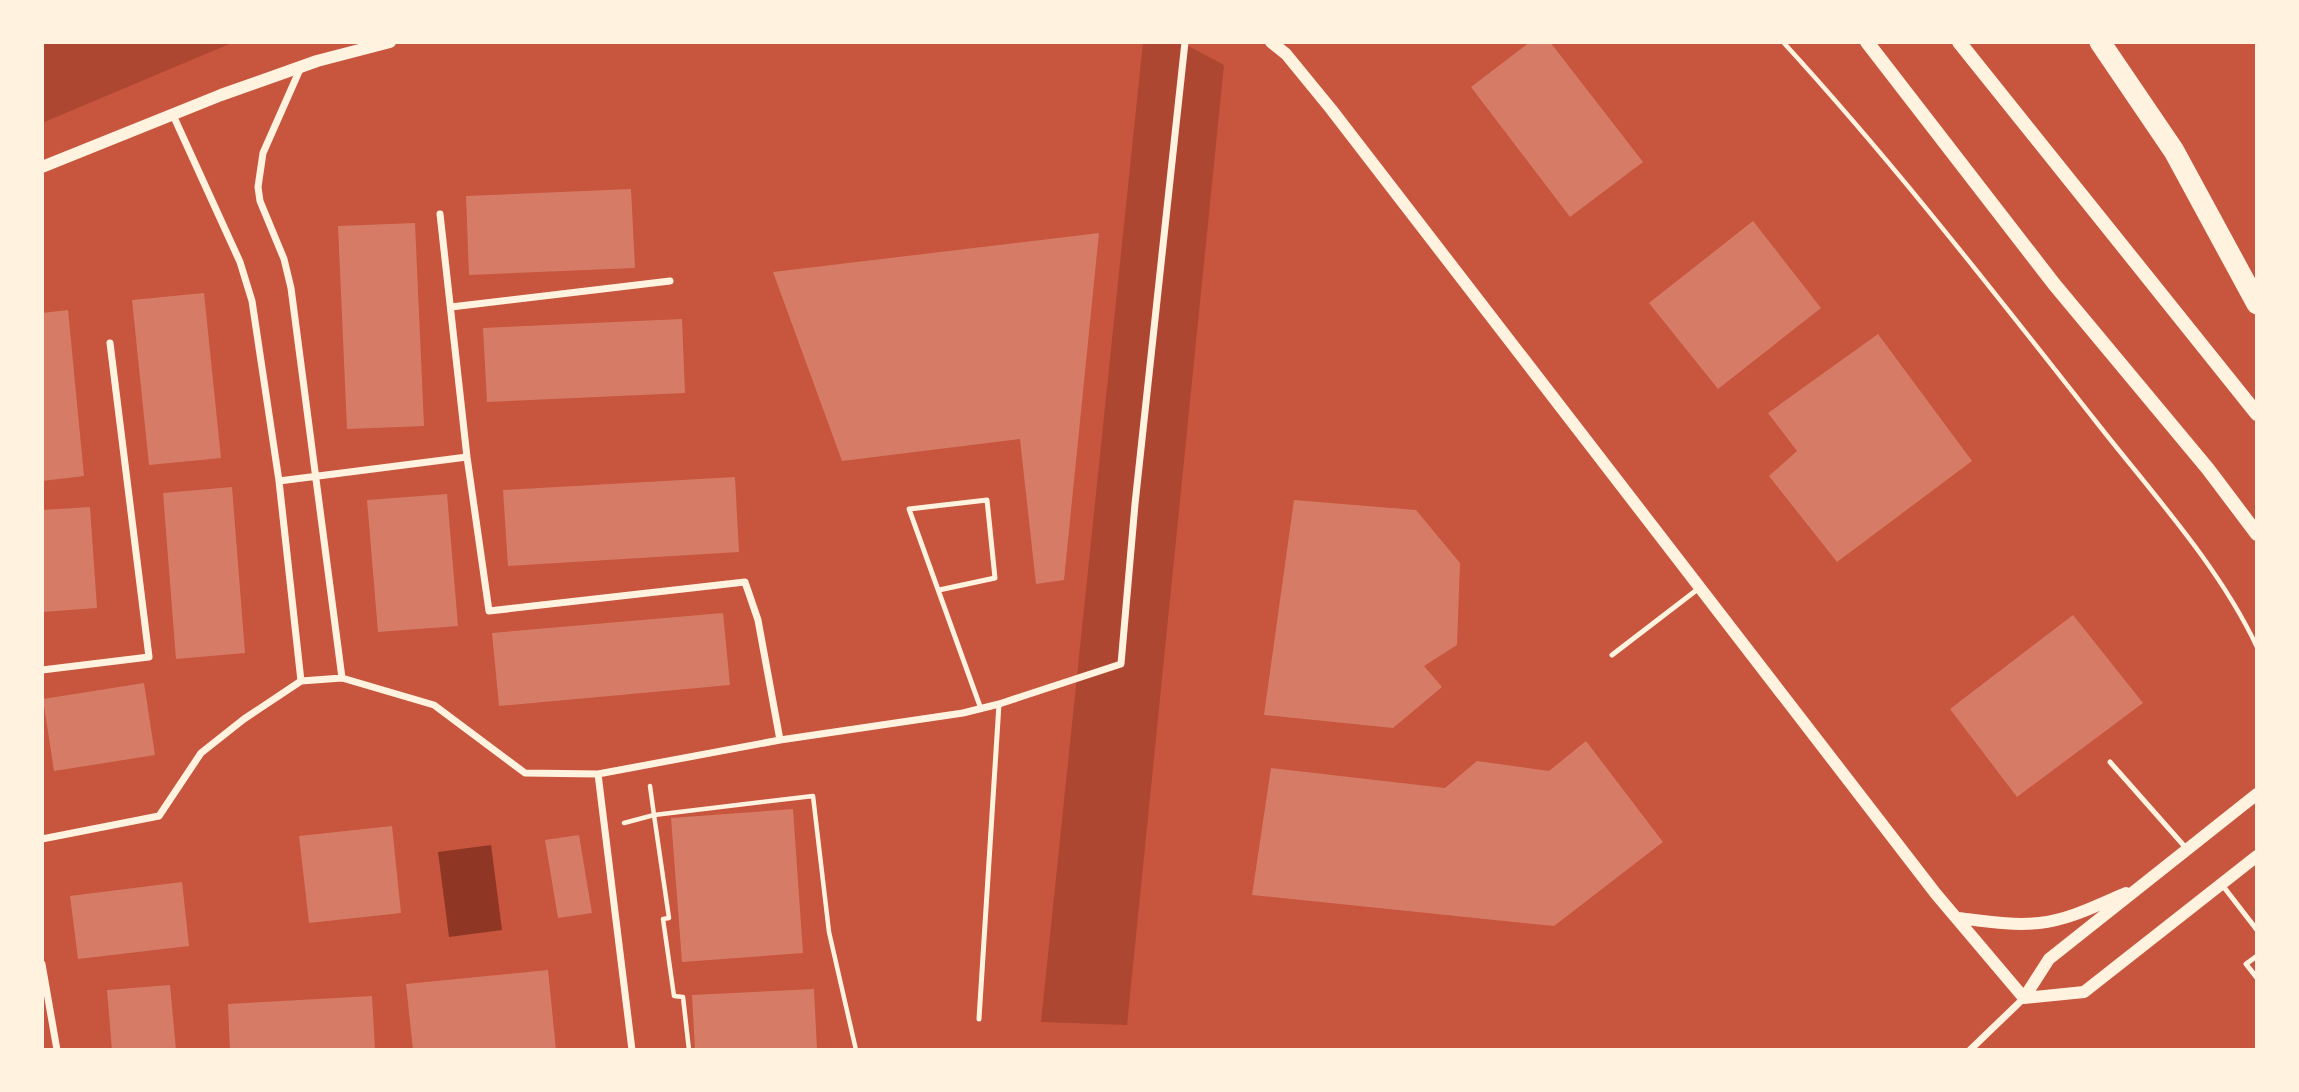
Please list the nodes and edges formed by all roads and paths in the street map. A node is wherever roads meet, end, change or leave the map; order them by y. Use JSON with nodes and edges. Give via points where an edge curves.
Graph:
{"nodes":[{"id":1,"x":390,"y":42,"type":"edge"},
{"id":2,"x":1185,"y":42,"type":"edge"},
{"id":3,"x":1270,"y":42,"type":"edge"},
{"id":4,"x":1783,"y":42,"type":"edge"},
{"id":5,"x":1867,"y":42,"type":"edge"},
{"id":6,"x":1959,"y":42,"type":"edge"},
{"id":7,"x":2100,"y":42,"type":"edge"},
{"id":8,"x":301,"y":67,"type":"junction"},
{"id":9,"x":173,"y":115,"type":"junction"},
{"id":10,"x":42,"y":167,"type":"edge"},
{"id":11,"x":440,"y":214,"type":"dead end"},
{"id":12,"x":670,"y":281,"type":"dead end"},
{"id":13,"x":2257,"y":304,"type":"edge"},
{"id":14,"x":451,"y":307,"type":"junction"},
{"id":15,"x":110,"y":342,"type":"dead end"},
{"id":16,"x":2257,"y":414,"type":"edge"},
{"id":17,"x":467,"y":457,"type":"junction"},
{"id":18,"x":317,"y":476,"type":"junction"},
{"id":19,"x":279,"y":481,"type":"junction"},
{"id":20,"x":2257,"y":534,"type":"edge"},
{"id":21,"x":1700,"y":587,"type":"junction"},
{"id":22,"x":939,"y":590,"type":"junction"},
{"id":23,"x":2257,"y":647,"type":"edge"},
{"id":24,"x":1612,"y":655,"type":"dead end"},
{"id":25,"x":42,"y":670,"type":"edge"},
{"id":26,"x":342,"y":678,"type":"junction"},
{"id":27,"x":301,"y":681,"type":"junction"},
{"id":28,"x":999,"y":704,"type":"junction"},
{"id":29,"x":981,"y":709,"type":"junction"},
{"id":30,"x":780,"y":740,"type":"junction"},
{"id":31,"x":2110,"y":762,"type":"dead end"},
{"id":32,"x":647,"y":765,"type":"junction"},
{"id":33,"x":598,"y":774,"type":"junction"},
{"id":34,"x":2257,"y":794,"type":"edge"},
{"id":35,"x":654,"y":815,"type":"junction"},
{"id":36,"x":604,"y":824,"type":"junction"},
{"id":37,"x":42,"y":839,"type":"edge"},
{"id":38,"x":2188,"y":850,"type":"junction"},
{"id":39,"x":2257,"y":856,"type":"edge"},
{"id":40,"x":2221,"y":884,"type":"junction"},
{"id":41,"x":2143,"y":886,"type":"junction"},
{"id":42,"x":1958,"y":918,"type":"junction"},
{"id":43,"x":2257,"y":930,"type":"edge"},
{"id":44,"x":2257,"y":956,"type":"edge"},
{"id":45,"x":42,"y":964,"type":"edge"},
{"id":46,"x":2257,"y":978,"type":"edge"},
{"id":47,"x":2024,"y":998,"type":"junction"},
{"id":48,"x":979,"y":1019,"type":"dead end"},
{"id":49,"x":57,"y":1050,"type":"edge"},
{"id":50,"x":632,"y":1050,"type":"edge"},
{"id":51,"x":689,"y":1050,"type":"edge"},
{"id":52,"x":856,"y":1050,"type":"edge"},
{"id":53,"x":1970,"y":1050,"type":"edge"}],
"edges":[{"from":1,"to":8,"type":"street"},
{"from":2,"to":28,"type":"street","via":[[1121,664]]},
{"from":3,"to":21,"type":"street","via":[[1286,54],[1331,109]]},
{"from":4,"to":23,"type":"path","via":[[1976,269],[2119,451],[2203,559]]},
{"from":5,"to":20,"type":"main road","via":[[2054,284]]},
{"from":6,"to":16,"type":"main road"},
{"from":7,"to":13,"type":"highway","via":[[2174,151]]},
{"from":8,"to":9,"type":"street"},
{"from":8,"to":18,"type":"street","via":[[263,153],[258,187],[291,288]]},
{"from":9,"to":10,"type":"street"},
{"from":9,"to":19,"type":"street","via":[[240,262],[252,300]]},
{"from":11,"to":14,"type":"street"},
{"from":12,"to":14,"type":"street"},
{"from":14,"to":17,"type":"street"},
{"from":15,"to":25,"type":"street","via":[[149,657]]},
{"from":17,"to":18,"type":"street"},
{"from":17,"to":30,"type":"street","via":[[489,611],[745,582],[758,620]]},
{"from":18,"to":19,"type":"street"},
{"from":18,"to":26,"type":"street"},
{"from":19,"to":27,"type":"street"},
{"from":21,"to":24,"type":"lane"},
{"from":21,"to":42,"type":"street"},
{"from":22,"to":22,"type":"lane","via":[[909,509],[987,500],[995,578]]},
{"from":22,"to":29,"type":"lane"},
{"from":26,"to":27,"type":"street"},
{"from":26,"to":33,"type":"street","via":[[434,705],[525,773]]},
{"from":27,"to":37,"type":"street","via":[[201,753],[159,816]]},
{"from":28,"to":29,"type":"street"},
{"from":28,"to":48,"type":"lane"},
{"from":29,"to":30,"type":"street"},
{"from":30,"to":32,"type":"street"},
{"from":31,"to":38,"type":"lane"},
{"from":32,"to":33,"type":"street"},
{"from":32,"to":35,"type":"path"},
{"from":33,"to":36,"type":"street"},
{"from":34,"to":38,"type":"street"},
{"from":35,"to":36,"type":"path"},
{"from":35,"to":51,"type":"path","via":[[670,918],[663,919],[670,970],[674,996],[683,997]]},
{"from":35,"to":52,"type":"path","via":[[813,796],[829,932]]},
{"from":36,"to":50,"type":"street"},
{"from":38,"to":41,"type":"street"},
{"from":39,"to":40,"type":"street"},
{"from":40,"to":43,"type":"lane"},
{"from":40,"to":47,"type":"street","via":[[2084,992]]},
{"from":41,"to":42,"type":"street","via":[[2040,923]]},
{"from":41,"to":47,"type":"street","via":[[2049,959]]},
{"from":42,"to":47,"type":"street"},
{"from":44,"to":46,"type":"lane","via":[[2246,964]]},
{"from":45,"to":49,"type":"street"},
{"from":47,"to":53,"type":"street"}]}
